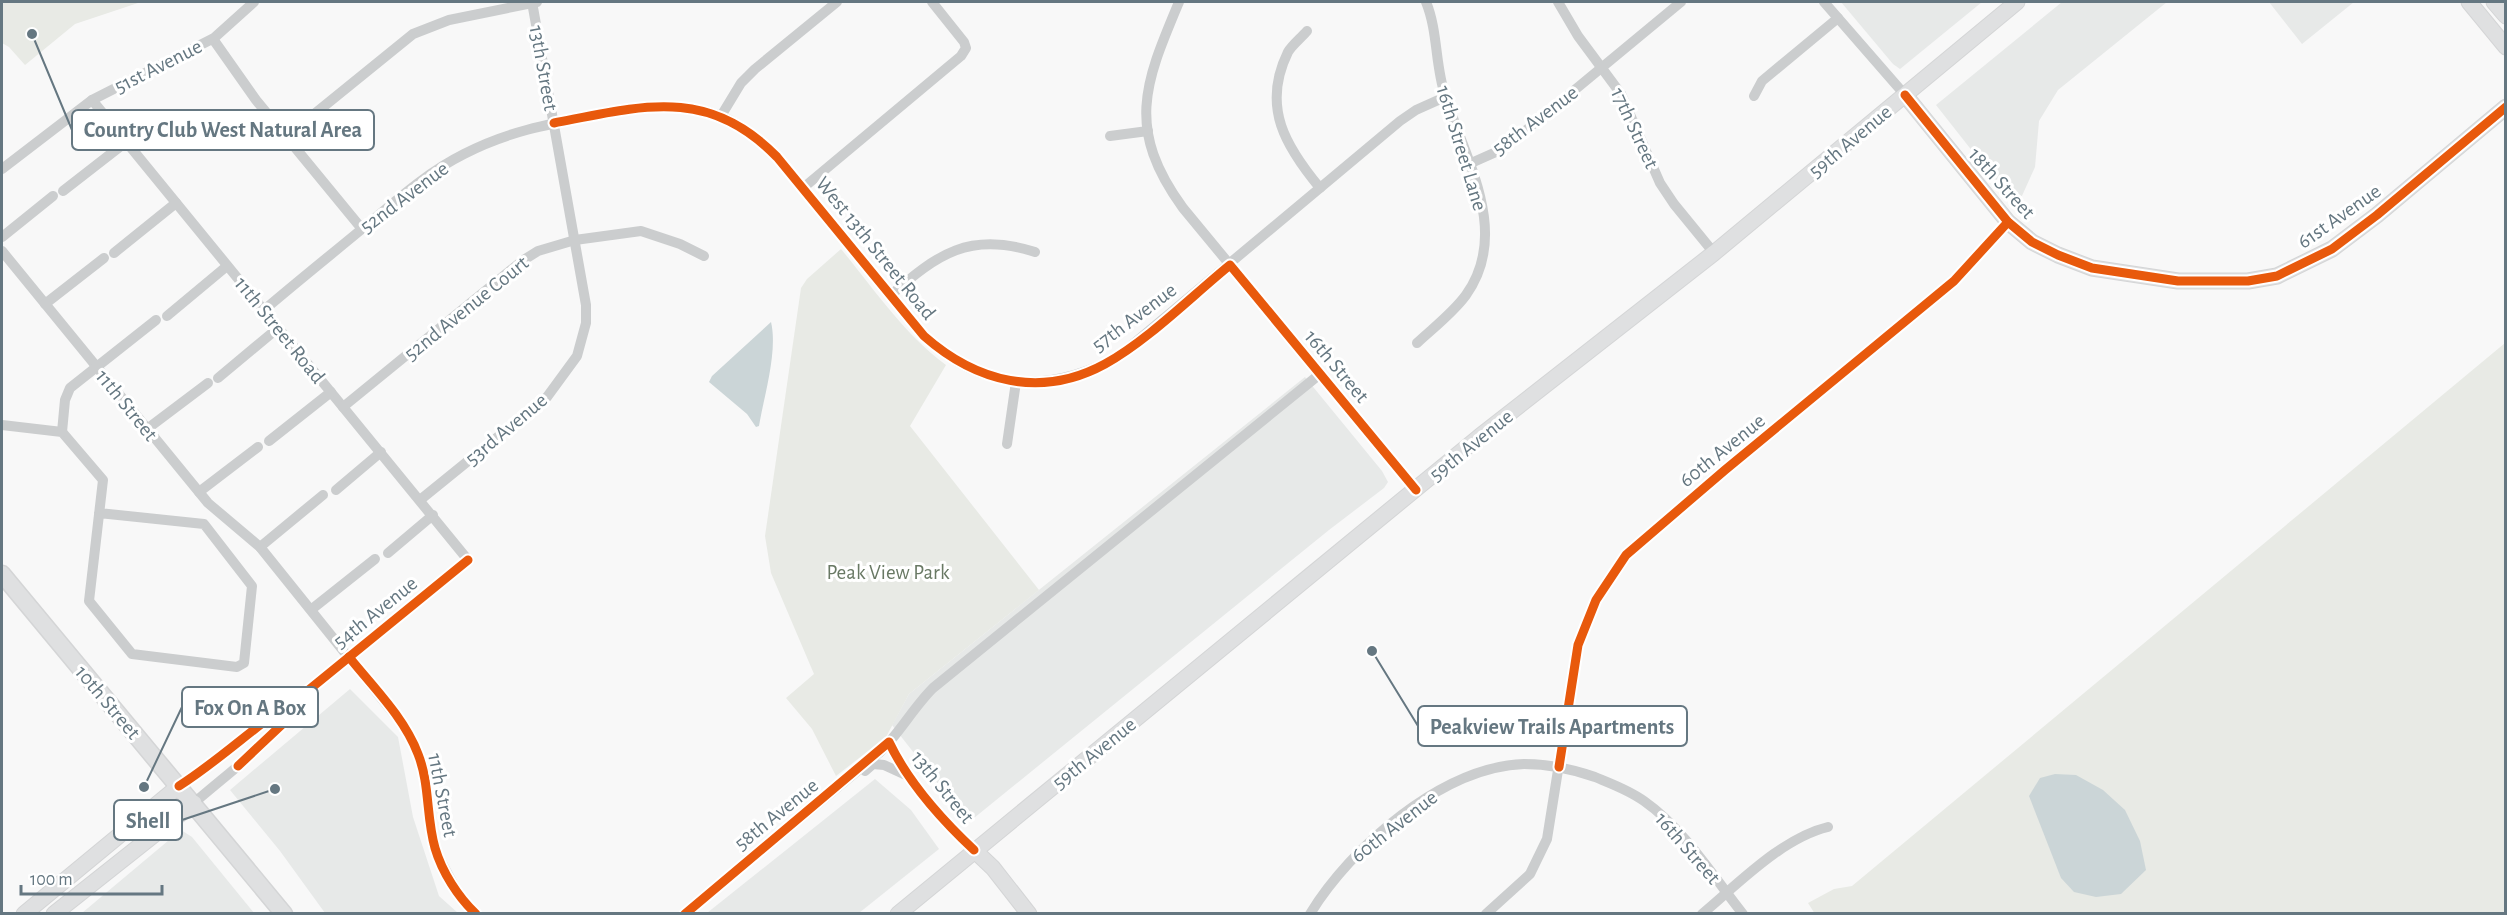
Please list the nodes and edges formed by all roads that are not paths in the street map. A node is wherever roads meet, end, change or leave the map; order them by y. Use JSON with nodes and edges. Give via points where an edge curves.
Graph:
{"nodes":[{"id":1,"x":254,"y":2,"type":"edge"},
{"id":2,"x":534,"y":2,"type":"edge"},
{"id":3,"x":837,"y":2,"type":"edge"},
{"id":4,"x":932,"y":2,"type":"edge"},
{"id":5,"x":1179,"y":2,"type":"edge"},
{"id":6,"x":1426,"y":2,"type":"edge"},
{"id":7,"x":1558,"y":2,"type":"edge"},
{"id":8,"x":1681,"y":2,"type":"edge"},
{"id":9,"x":1824,"y":2,"type":"edge"},
{"id":10,"x":2017,"y":2,"type":"edge"},
{"id":11,"x":2469,"y":2,"type":"edge"},
{"id":12,"x":2494,"y":2,"type":"edge"},
{"id":13,"x":2505,"y":16,"type":"edge"},
{"id":14,"x":1838,"y":18,"type":"junction"},
{"id":15,"x":1307,"y":31,"type":"dead end"},
{"id":16,"x":213,"y":39,"type":"junction"},
{"id":17,"x":2505,"y":46,"type":"edge"},
{"id":18,"x":1602,"y":68,"type":"junction"},
{"id":19,"x":1905,"y":95,"type":"junction"},
{"id":20,"x":1754,"y":96,"type":"dead end"},
{"id":21,"x":1445,"y":97,"type":"junction"},
{"id":22,"x":92,"y":100,"type":"junction"},
{"id":23,"x":2505,"y":107,"type":"edge"},
{"id":24,"x":722,"y":116,"type":"junction"},
{"id":25,"x":554,"y":123,"type":"junction"},
{"id":26,"x":1148,"y":131,"type":"junction"},
{"id":27,"x":1110,"y":136,"type":"dead end"},
{"id":28,"x":286,"y":137,"type":"junction"},
{"id":29,"x":126,"y":142,"type":"junction"},
{"id":30,"x":1469,"y":165,"type":"junction"},
{"id":31,"x":2,"y":169,"type":"edge"},
{"id":32,"x":803,"y":188,"type":"junction"},
{"id":33,"x":1320,"y":188,"type":"junction"},
{"id":34,"x":176,"y":203,"type":"junction"},
{"id":35,"x":2008,"y":222,"type":"junction"},
{"id":36,"x":362,"y":229,"type":"junction"},
{"id":37,"x":2,"y":237,"type":"edge"},
{"id":38,"x":576,"y":240,"type":"junction"},
{"id":39,"x":2,"y":251,"type":"edge"},
{"id":40,"x":1035,"y":252,"type":"dead end"},
{"id":41,"x":1714,"y":253,"type":"junction"},
{"id":42,"x":704,"y":256,"type":"dead end"},
{"id":43,"x":1230,"y":264,"type":"junction"},
{"id":44,"x":227,"y":266,"type":"junction"},
{"id":45,"x":2092,"y":268,"type":"joint"},
{"id":46,"x":890,"y":296,"type":"junction"},
{"id":47,"x":45,"y":304,"type":"junction"},
{"id":48,"x":264,"y":310,"type":"junction"},
{"id":49,"x":167,"y":316,"type":"dead end"},
{"id":50,"x":156,"y":320,"type":"dead end"},
{"id":51,"x":278,"y":328,"type":"junction"},
{"id":52,"x":1417,"y":343,"type":"dead end"},
{"id":53,"x":97,"y":367,"type":"junction"},
{"id":54,"x":1320,"y":374,"type":"junction"},
{"id":55,"x":1016,"y":382,"type":"junction"},
{"id":56,"x":331,"y":392,"type":"junction"},
{"id":57,"x":344,"y":407,"type":"junction"},
{"id":58,"x":2,"y":425,"type":"edge"},
{"id":59,"x":147,"y":429,"type":"junction"},
{"id":60,"x":62,"y":432,"type":"junction"},
{"id":61,"x":269,"y":441,"type":"dead end"},
{"id":62,"x":1007,"y":444,"type":"dead end"},
{"id":63,"x":258,"y":447,"type":"dead end"},
{"id":64,"x":381,"y":453,"type":"junction"},
{"id":65,"x":336,"y":490,"type":"dead end"},
{"id":66,"x":1416,"y":490,"type":"junction"},
{"id":67,"x":200,"y":492,"type":"junction"},
{"id":68,"x":323,"y":495,"type":"dead end"},
{"id":69,"x":420,"y":500,"type":"junction"},
{"id":70,"x":99,"y":513,"type":"junction"},
{"id":71,"x":218,"y":513,"type":"junction"},
{"id":72,"x":433,"y":516,"type":"junction"},
{"id":73,"x":204,"y":524,"type":"junction"},
{"id":74,"x":260,"y":547,"type":"junction"},
{"id":75,"x":388,"y":553,"type":"dead end"},
{"id":76,"x":375,"y":559,"type":"dead end"},
{"id":77,"x":468,"y":560,"type":"joint"},
{"id":78,"x":2,"y":574,"type":"edge"},
{"id":79,"x":312,"y":609,"type":"junction"},
{"id":80,"x":349,"y":657,"type":"junction"},
{"id":81,"x":305,"y":693,"type":"junction"},
{"id":82,"x":890,"y":742,"type":"junction"},
{"id":83,"x":1559,"y":767,"type":"junction"},
{"id":84,"x":910,"y":777,"type":"junction"},
{"id":85,"x":179,"y":786,"type":"junction"},
{"id":86,"x":837,"y":788,"type":"junction"},
{"id":87,"x":194,"y":803,"type":"junction"},
{"id":88,"x":1828,"y":826,"type":"dead end"},
{"id":89,"x":974,"y":850,"type":"junction"},
{"id":90,"x":1727,"y":893,"type":"junction"},
{"id":91,"x":24,"y":914,"type":"edge"},
{"id":92,"x":54,"y":914,"type":"edge"},
{"id":93,"x":284,"y":914,"type":"edge"},
{"id":94,"x":476,"y":914,"type":"edge"},
{"id":95,"x":685,"y":914,"type":"edge"},
{"id":96,"x":898,"y":914,"type":"edge"},
{"id":97,"x":1029,"y":914,"type":"edge"},
{"id":98,"x":1310,"y":914,"type":"edge"},
{"id":99,"x":1486,"y":914,"type":"edge"},
{"id":100,"x":1702,"y":914,"type":"edge"},
{"id":101,"x":1743,"y":914,"type":"edge"}],
"edges":[{"from":1,"to":16,"type":"street","name":"51st Avenue"},
{"from":2,"to":25,"type":"street","name":"13th Street"},
{"from":2,"to":28,"type":"street","via":[[449,20],[413,34]]},
{"from":3,"to":24,"type":"street","via":[[755,69],[741,83]]},
{"from":4,"to":32,"type":"street","via":[[962,38],[966,48],[961,56]]},
{"from":5,"to":26,"type":"street","name":"16th Street","via":[[1149,82]]},
{"from":6,"to":21,"type":"street","name":"16th Street Lane"},
{"from":7,"to":18,"type":"street","name":"17th Street"},
{"from":8,"to":18,"type":"street","name":"58th Avenue"},
{"from":9,"to":14,"type":"street","name":"18th Street"},
{"from":10,"to":19,"type":"main road","name":"59th Avenue"},
{"from":11,"to":17,"type":"main road"},
{"from":12,"to":13,"type":"main road"},
{"from":14,"to":19,"type":"street","name":"18th Street"},
{"from":14,"to":20,"type":"street","via":[[1762,81]]},
{"from":15,"to":33,"type":"street","via":[[1289,51],[1279,80],[1277,107],[1289,147]]},
{"from":16,"to":22,"type":"street","name":"51st Avenue"},
{"from":16,"to":28,"type":"street"},
{"from":18,"to":30,"type":"street","name":"58th Avenue","via":[[1510,143]]},
{"from":18,"to":41,"type":"street","name":"17th Street","via":[[1621,94],[1660,183]]},
{"from":19,"to":35,"type":"main road","name":"18th Street"},
{"from":19,"to":41,"type":"main road","name":"59th Avenue"},
{"from":21,"to":30,"type":"street","name":"16th Street Lane"},
{"from":21,"to":33,"type":"street","name":"57th Avenue","via":[[1400,121]]},
{"from":22,"to":29,"type":"street","name":"11th Street Road"},
{"from":22,"to":31,"type":"street","name":"51st Avenue"},
{"from":23,"to":45,"type":"main road","name":"61st Avenue","via":[[2332,249],[2277,276],[2248,281],[2178,281]]},
{"from":24,"to":25,"type":"street","name":"52nd Avenue","via":[[676,106],[650,106]]},
{"from":24,"to":32,"type":"street","name":"West 13th Street Road","via":[[760,140]]},
{"from":25,"to":36,"type":"street","name":"52nd Avenue","via":[[507,134],[465,153],[427,175]]},
{"from":25,"to":38,"type":"street","name":"13th Street"},
{"from":26,"to":27,"type":"street"},
{"from":26,"to":43,"type":"street","name":"16th Street","via":[[1155,162],[1169,189]]},
{"from":28,"to":36,"type":"street"},
{"from":29,"to":34,"type":"street","name":"11th Street Road"},
{"from":29,"to":37,"type":"street"},
{"from":30,"to":52,"type":"street","name":"16th Street Lane","via":[[1486,224],[1483,258],[1464,298]]},
{"from":32,"to":46,"type":"street","name":"West 13th Street Road"},
{"from":33,"to":43,"type":"street","name":"57th Avenue"},
{"from":34,"to":44,"type":"street","name":"11th Street Road"},
{"from":34,"to":47,"type":"street"},
{"from":35,"to":45,"type":"main road","name":"18th Street","via":[[2032,242]]},
{"from":35,"to":83,"type":"street","name":"60th Avenue","via":[[1954,281],[1626,555],[1596,600],[1578,645]]},
{"from":36,"to":48,"type":"street","name":"52nd Avenue"},
{"from":38,"to":42,"type":"street","name":"52nd Avenue Court","via":[[641,231]]},
{"from":38,"to":57,"type":"street","name":"52nd Avenue Court","via":[[538,251],[522,261]]},
{"from":38,"to":69,"type":"street","name":"53rd Avenue","via":[[586,306],[586,323],[577,356],[547,397]]},
{"from":39,"to":47,"type":"street","name":"11th Street"},
{"from":40,"to":46,"type":"street","via":[[1013,245],[968,245],[927,264]]},
{"from":41,"to":66,"type":"main road","name":"59th Avenue"},
{"from":43,"to":54,"type":"street","name":"16th Street"},
{"from":43,"to":55,"type":"street","name":"57th Avenue","via":[[1127,350],[1103,365],[1061,380]]},
{"from":44,"to":48,"type":"street","name":"11th Street Road"},
{"from":44,"to":49,"type":"street"},
{"from":46,"to":55,"type":"street","name":"West 13th Street Road","via":[[924,336],[950,357],[978,372]]},
{"from":47,"to":53,"type":"street","name":"11th Street"},
{"from":48,"to":51,"type":"street","name":"11th Street Road"},
{"from":50,"to":53,"type":"street"},
{"from":51,"to":56,"type":"street","name":"11th Street Road"},
{"from":51,"to":59,"type":"street"},
{"from":53,"to":59,"type":"street","name":"11th Street"},
{"from":53,"to":60,"type":"street","via":[[67,393]]},
{"from":54,"to":66,"type":"street","name":"16th Street"},
{"from":54,"to":82,"type":"street","name":"58th Avenue","via":[[933,688]]},
{"from":55,"to":62,"type":"street"},
{"from":56,"to":57,"type":"street","name":"11th Street Road"},
{"from":56,"to":61,"type":"street"},
{"from":57,"to":64,"type":"street","name":"11th Street Road"},
{"from":58,"to":60,"type":"street"},
{"from":59,"to":67,"type":"street","name":"11th Street"},
{"from":60,"to":70,"type":"street","via":[[103,480]]},
{"from":63,"to":67,"type":"street"},
{"from":64,"to":65,"type":"street"},
{"from":64,"to":69,"type":"street","name":"11th Street Road"},
{"from":66,"to":89,"type":"main road","name":"59th Avenue"},
{"from":67,"to":71,"type":"street","name":"11th Street"},
{"from":68,"to":74,"type":"street"},
{"from":69,"to":72,"type":"street","name":"11th Street Road"},
{"from":70,"to":73,"type":"street"},
{"from":70,"to":73,"type":"street","via":[[90,601],[132,654],[237,667],[244,663],[252,586]]},
{"from":71,"to":73,"type":"street"},
{"from":71,"to":74,"type":"street","name":"11th Street"},
{"from":72,"to":75,"type":"street"},
{"from":72,"to":77,"type":"street","name":"11th Street Road"},
{"from":74,"to":79,"type":"street","name":"11th Street"},
{"from":76,"to":79,"type":"street"},
{"from":77,"to":80,"type":"street","name":"54th Avenue"},
{"from":78,"to":85,"type":"main road","name":"10th Street"},
{"from":79,"to":80,"type":"street","name":"11th Street"},
{"from":80,"to":81,"type":"street","name":"54th Avenue"},
{"from":80,"to":94,"type":"street","name":"11th Street","via":[[411,738],[425,775],[434,848],[459,895]]},
{"from":81,"to":85,"type":"street","name":"54th Avenue"},
{"from":81,"to":87,"type":"street","name":"54th Avenue","via":[[291,717]]},
{"from":82,"to":84,"type":"street","name":"13th Street"},
{"from":82,"to":86,"type":"street","name":"58th Avenue"},
{"from":83,"to":90,"type":"street","name":"16th Street","via":[[1620,786],[1643,800],[1663,816]]},
{"from":83,"to":98,"type":"street","name":"60th Avenue","via":[[1522,764],[1463,778],[1438,790],[1412,807],[1346,864]]},
{"from":83,"to":99,"type":"street","via":[[1551,823],[1537,861],[1530,874]]},
{"from":84,"to":86,"type":"street","name":"58th Avenue","via":[[884,765],[873,765],[846,786]]},
{"from":84,"to":89,"type":"street","name":"13th Street"},
{"from":85,"to":87,"type":"main road","name":"10th Street"},
{"from":85,"to":91,"type":"main road","name":"54th Avenue"},
{"from":86,"to":95,"type":"street","name":"58th Avenue"},
{"from":87,"to":92,"type":"main road","name":"54th Avenue"},
{"from":87,"to":93,"type":"main road","name":"10th Street"},
{"from":88,"to":90,"type":"street","via":[[1807,832]]},
{"from":89,"to":96,"type":"main road","name":"59th Avenue"},
{"from":89,"to":97,"type":"main road","name":"13th Street"},
{"from":90,"to":100,"type":"street"},
{"from":90,"to":101,"type":"street","name":"16th Street"}]}
